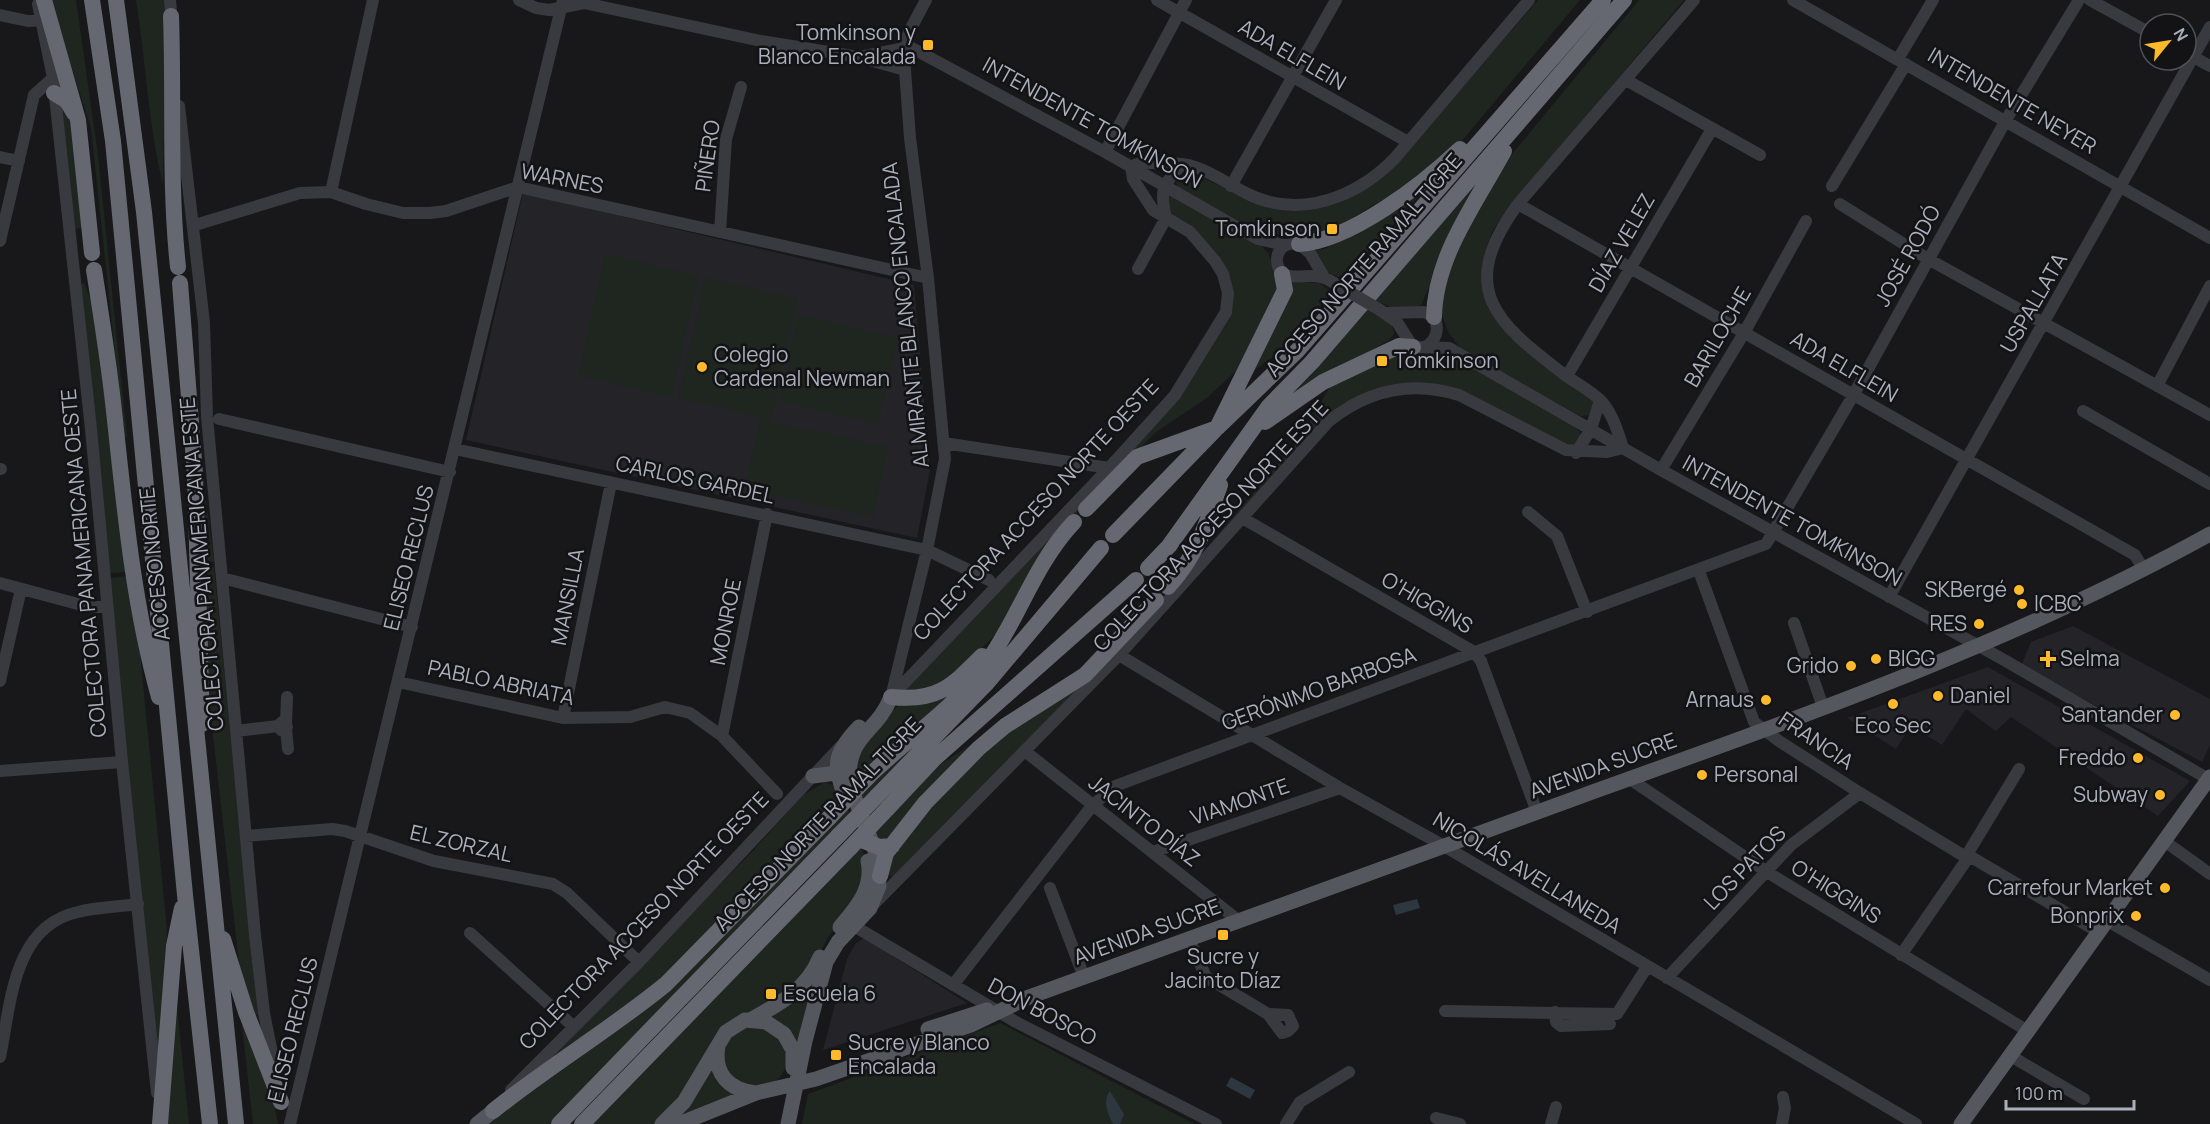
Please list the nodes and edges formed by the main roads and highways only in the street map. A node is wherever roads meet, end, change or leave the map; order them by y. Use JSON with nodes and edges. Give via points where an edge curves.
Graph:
{"nodes":[{"id":1,"x":44,"y":0,"type":"edge"},
{"id":2,"x":92,"y":0,"type":"edge"},
{"id":3,"x":116,"y":0,"type":"edge"},
{"id":4,"x":1603,"y":0,"type":"edge"},
{"id":5,"x":1624,"y":0,"type":"edge"},
{"id":6,"x":170,"y":8,"type":"edge"},
{"id":7,"x":1529,"y":85,"type":"junction"},
{"id":8,"x":50,"y":86,"type":"road end"},
{"id":9,"x":78,"y":120,"type":"junction"},
{"id":10,"x":1520,"y":121,"type":"junction"},
{"id":11,"x":1292,"y":244,"type":"road end"},
{"id":12,"x":92,"y":253,"type":"dead end"},
{"id":13,"x":1279,"y":266,"type":"road end"},
{"id":14,"x":94,"y":270,"type":"dead end"},
{"id":15,"x":1436,"y":322,"type":"road end"},
{"id":16,"x":1419,"y":347,"type":"road end"},
{"id":17,"x":1217,"y":428,"type":"junction"},
{"id":18,"x":1242,"y":443,"type":"junction"},
{"id":19,"x":1226,"y":467,"type":"junction"},
{"id":20,"x":1086,"y":509,"type":"dead end"},
{"id":21,"x":1074,"y":522,"type":"dead end"},
{"id":22,"x":2210,"y":534,"type":"edge"},
{"id":23,"x":1113,"y":535,"type":"dead end"},
{"id":24,"x":1101,"y":548,"type":"dead end"},
{"id":25,"x":1148,"y":568,"type":"dead end"},
{"id":26,"x":1136,"y":580,"type":"dead end"},
{"id":27,"x":1168,"y":587,"type":"dead end"},
{"id":28,"x":1156,"y":600,"type":"dead end"},
{"id":29,"x":1007,"y":629,"type":"junction"},
{"id":30,"x":891,"y":697,"type":"junction"},
{"id":31,"x":171,"y":741,"type":"junction"},
{"id":32,"x":813,"y":776,"type":"road end"},
{"id":33,"x":843,"y":778,"type":"junction"},
{"id":34,"x":2210,"y":779,"type":"edge"},
{"id":35,"x":199,"y":782,"type":"junction"},
{"id":36,"x":883,"y":802,"type":"junction"},
{"id":37,"x":856,"y":842,"type":"junction"},
{"id":38,"x":892,"y":846,"type":"junction"},
{"id":39,"x":880,"y":876,"type":"junction"},
{"id":40,"x":185,"y":895,"type":"junction"},
{"id":41,"x":213,"y":908,"type":"junction"},
{"id":42,"x":999,"y":1010,"type":"junction"},
{"id":43,"x":752,"y":1019,"type":"junction"},
{"id":44,"x":719,"y":1042,"type":"junction"},
{"id":45,"x":797,"y":1062,"type":"junction"},
{"id":46,"x":797,"y":1083,"type":"junction"},
{"id":47,"x":763,"y":1091,"type":"junction"},
{"id":48,"x":281,"y":1102,"type":"road end"},
{"id":49,"x":493,"y":1110,"type":"joint"},
{"id":50,"x":159,"y":1124,"type":"edge"},
{"id":51,"x":210,"y":1124,"type":"edge"},
{"id":52,"x":237,"y":1124,"type":"edge"},
{"id":53,"x":477,"y":1124,"type":"edge"},
{"id":54,"x":559,"y":1124,"type":"edge"},
{"id":55,"x":582,"y":1124,"type":"edge"},
{"id":56,"x":662,"y":1124,"type":"edge"},
{"id":57,"x":679,"y":1124,"type":"edge"},
{"id":58,"x":788,"y":1124,"type":"edge"},
{"id":59,"x":1961,"y":1124,"type":"edge"}],
"edges":[{"from":1,"to":9,"type":"highway"},
{"from":2,"to":31,"type":"highway","name":"ACCESO NORTE","via":[[113,141]]},
{"from":3,"to":35,"type":"highway","name":"ACCESO NORTE","via":[[144,212]]},
{"from":4,"to":7,"type":"highway","name":"ACCESO NORTE RAMAL TIGRE"},
{"from":5,"to":10,"type":"highway","name":"ACCESO NORTE RAMAL TIGRE"},
{"from":6,"to":35,"type":"highway","via":[[174,107],[172,207],[195,474],[203,698]]},
{"from":7,"to":11,"type":"highway","via":[[1438,170],[1396,201],[1320,242]]},
{"from":7,"to":17,"type":"highway","name":"ACCESO NORTE RAMAL TIGRE","via":[[1297,351]]},
{"from":8,"to":9,"type":"highway"},
{"from":9,"to":12,"type":"highway"},
{"from":10,"to":15,"type":"highway","via":[[1453,242],[1436,291]]},
{"from":10,"to":18,"type":"highway","name":"ACCESO NORTE RAMAL TIGRE","via":[[1312,362],[1269,406]]},
{"from":13,"to":17,"type":"highway","via":[[1285,290]]},
{"from":14,"to":31,"type":"highway","via":[[133,581],[147,655]]},
{"from":16,"to":18,"type":"highway","via":[[1399,346],[1323,382]]},
{"from":17,"to":20,"type":"highway","via":[[1137,457]]},
{"from":17,"to":23,"type":"highway","name":"ACCESO NORTE RAMAL TIGRE"},
{"from":18,"to":19,"type":"highway","name":"ACCESO NORTE RAMAL TIGRE"},
{"from":19,"to":25,"type":"highway","name":"ACCESO NORTE RAMAL TIGRE","via":[[1169,546]]},
{"from":19,"to":27,"type":"highway","via":[[1200,543],[1185,569]]},
{"from":21,"to":29,"type":"highway","via":[[1043,563]]},
{"from":22,"to":42,"type":"main road","name":"AVENIDA SUCRE","via":[[2145,570],[1978,647]]},
{"from":24,"to":36,"type":"highway","name":"ACCESO NORTE RAMAL TIGRE"},
{"from":26,"to":36,"type":"highway","name":"ACCESO NORTE RAMAL TIGRE"},
{"from":28,"to":38,"type":"highway","via":[[1085,675],[1005,726],[979,748],[925,803]]},
{"from":29,"to":30,"type":"highway","via":[[971,668],[936,694],[918,699]]},
{"from":29,"to":49,"type":"highway","bridge":true,"via":[[974,680],[867,778],[666,984]]},
{"from":30,"to":33,"type":"main road","name":"ALMIRANTE BLANCO ENCALADA","via":[[886,710],[855,744]]},
{"from":30,"to":33,"type":"main road","name":"ALMIRANTE BLANCO ENCALADA","via":[[840,747]]},
{"from":31,"to":40,"type":"highway","name":"ACCESO NORTE"},
{"from":32,"to":33,"type":"main road"},
{"from":33,"to":37,"type":"main road","name":"ALMIRANTE BLANCO ENCALADA"},
{"from":34,"to":59,"type":"main road"},
{"from":35,"to":41,"type":"highway","name":"ACCESO NORTE"},
{"from":36,"to":37,"type":"highway","name":"ACCESO NORTE RAMAL TIGRE","bridge":true},
{"from":37,"to":38,"type":"highway"},
{"from":37,"to":39,"type":"main road","name":"ALMIRANTE BLANCO ENCALADA"},
{"from":37,"to":43,"type":"main road","name":"ALMIRANTE BLANCO ENCALADA","via":[[870,877],[858,905],[827,942],[804,985]]},
{"from":37,"to":54,"type":"highway","name":"ACCESO NORTE RAMAL TIGRE"},
{"from":37,"to":55,"type":"highway","name":"ACCESO NORTE RAMAL TIGRE"},
{"from":38,"to":39,"type":"highway","via":[[882,862]]},
{"from":39,"to":45,"type":"main road","via":[[870,908],[838,942],[826,962]]},
{"from":40,"to":50,"type":"highway","via":[[174,946]]},
{"from":40,"to":51,"type":"highway","name":"ACCESO NORTE"},
{"from":41,"to":48,"type":"highway","via":[[246,1012]]},
{"from":41,"to":52,"type":"highway","name":"ACCESO NORTE"},
{"from":42,"to":45,"type":"main road","name":"AVENIDA SUCRE","via":[[969,1014],[817,1068]]},
{"from":42,"to":46,"type":"main road","name":"AVENIDA SUCRE","via":[[970,1025]]},
{"from":43,"to":44,"type":"main road","via":[[733,1026]]},
{"from":43,"to":45,"type":"main road","via":[[776,1027],[789,1041]]},
{"from":44,"to":47,"type":"main road","via":[[718,1070],[723,1079],[735,1089]]},
{"from":44,"to":56,"type":"main road","via":[[684,1102]]},
{"from":45,"to":46,"type":"main road"},
{"from":45,"to":47,"type":"main road","via":[[784,1080]]},
{"from":46,"to":47,"type":"main road","name":"AVENIDA SUCRE"},
{"from":46,"to":58,"type":"main road"},
{"from":47,"to":57,"type":"main road"},
{"from":49,"to":53,"type":"main road","name":"COLECTORA ACCESO NORTE OESTE"}]}
